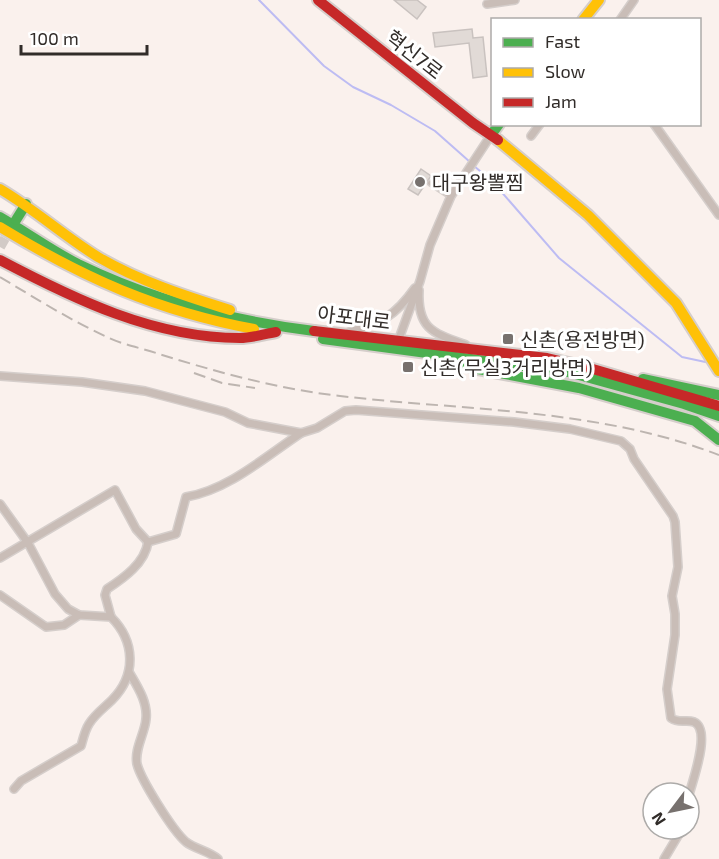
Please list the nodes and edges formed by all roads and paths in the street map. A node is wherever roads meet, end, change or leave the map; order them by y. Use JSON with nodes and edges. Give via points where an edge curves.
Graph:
{"nodes":[{"id":1,"x":318,"y":0,"type":"edge"},
{"id":2,"x":515,"y":0,"type":"edge"},
{"id":3,"x":599,"y":0,"type":"edge"},
{"id":4,"x":634,"y":0,"type":"edge"},
{"id":5,"x":487,"y":4,"type":"dead end"},
{"id":6,"x":585,"y":18,"type":"edge"},
{"id":7,"x":621,"y":18,"type":"edge"},
{"id":8,"x":498,"y":126,"type":"edge"},
{"id":9,"x":538,"y":126,"type":"edge"},
{"id":10,"x":655,"y":126,"type":"edge"},
{"id":11,"x":491,"y":135,"type":"junction"},
{"id":12,"x":531,"y":136,"type":"dead end"},
{"id":13,"x":430,"y":183,"type":"dead end"},
{"id":14,"x":0,"y":189,"type":"edge"},
{"id":15,"x":451,"y":196,"type":"junction"},
{"id":16,"x":26,"y":204,"type":"junction"},
{"id":17,"x":719,"y":215,"type":"edge"},
{"id":18,"x":0,"y":217,"type":"edge"},
{"id":19,"x":16,"y":220,"type":"tunnel mouth"},
{"id":20,"x":0,"y":227,"type":"edge"},
{"id":21,"x":0,"y":260,"type":"edge"},
{"id":22,"x":420,"y":281,"type":"junction"},
{"id":23,"x":276,"y":329,"type":"junction"},
{"id":24,"x":340,"y":334,"type":"junction"},
{"id":25,"x":397,"y":345,"type":"junction"},
{"id":26,"x":478,"y":349,"type":"junction"},
{"id":27,"x":426,"y":354,"type":"junction"},
{"id":28,"x":586,"y":367,"type":"junction"},
{"id":29,"x":719,"y":371,"type":"edge"},
{"id":30,"x":0,"y":376,"type":"edge"},
{"id":31,"x":719,"y":395,"type":"edge"},
{"id":32,"x":719,"y":406,"type":"edge"},
{"id":33,"x":719,"y":416,"type":"edge"},
{"id":34,"x":301,"y":433,"type":"junction"},
{"id":35,"x":719,"y":440,"type":"edge"},
{"id":36,"x":0,"y":504,"type":"edge"},
{"id":37,"x":148,"y":542,"type":"junction"},
{"id":38,"x":27,"y":543,"type":"junction"},
{"id":39,"x":0,"y":558,"type":"edge"},
{"id":40,"x":0,"y":595,"type":"edge"},
{"id":41,"x":79,"y":615,"type":"junction"},
{"id":42,"x":111,"y":617,"type":"junction"},
{"id":43,"x":129,"y":672,"type":"junction"},
{"id":44,"x":693,"y":781,"type":"edge"},
{"id":45,"x":14,"y":789,"type":"dead end"},
{"id":46,"x":675,"y":841,"type":"edge"},
{"id":47,"x":218,"y":859,"type":"edge"},
{"id":48,"x":664,"y":859,"type":"edge"}],
"edges":[{"from":1,"to":11,"type":"main road","name":"혁신7로"},
{"from":2,"to":5,"type":"street"},
{"from":3,"to":6,"type":"main road"},
{"from":4,"to":7,"type":"street"},
{"from":8,"to":11,"type":"main road"},
{"from":9,"to":12,"type":"street"},
{"from":10,"to":17,"type":"street"},
{"from":11,"to":15,"type":"street"},
{"from":11,"to":29,"type":"main road","name":"혁신7로","via":[[588,215],[676,303]]},
{"from":13,"to":15,"type":"lane"},
{"from":14,"to":16,"type":"main road"},
{"from":15,"to":22,"type":"street"},
{"from":16,"to":19,"type":"main road"},
{"from":16,"to":23,"type":"main road","via":[[83,247],[126,273]]},
{"from":18,"to":23,"type":"main road","name":"아포대로","via":[[77,263],[130,287]]},
{"from":20,"to":23,"type":"main road","name":"아포대로","via":[[59,263],[121,292],[229,325]]},
{"from":21,"to":23,"type":"main road","via":[[114,313],[184,333],[241,338]]},
{"from":22,"to":24,"type":"street","via":[[394,313],[367,327]]},
{"from":22,"to":25,"type":"street"},
{"from":22,"to":26,"type":"street","via":[[419,313],[429,328]]},
{"from":23,"to":24,"type":"main road","name":"아포대로"},
{"from":23,"to":25,"type":"main road","name":"아포대로"},
{"from":24,"to":25,"type":"main road","name":"아포대로"},
{"from":25,"to":26,"type":"main road","name":"아포대로"},
{"from":25,"to":27,"type":"main road","name":"아포대로"},
{"from":26,"to":28,"type":"main road","name":"아포대로"},
{"from":27,"to":33,"type":"main road","name":"아포대로","via":[[568,372]]},
{"from":27,"to":35,"type":"main road","via":[[478,369],[579,388],[678,416],[695,421]]},
{"from":28,"to":31,"type":"main road"},
{"from":28,"to":32,"type":"main road","name":"아포대로"},
{"from":30,"to":34,"type":"street","via":[[82,382],[145,392],[225,412],[248,423]]},
{"from":34,"to":37,"type":"street","via":[[225,484],[202,495],[186,497],[176,534]]},
{"from":34,"to":44,"type":"street","via":[[345,411],[356,410],[570,429],[626,444],[675,522],[675,635],[667,689],[672,718],[698,725],[701,737]]},
{"from":36,"to":38,"type":"street"},
{"from":37,"to":38,"type":"street","via":[[136,529],[115,490]]},
{"from":37,"to":42,"type":"street","via":[[147,552],[128,575],[107,589]]},
{"from":38,"to":39,"type":"street"},
{"from":38,"to":41,"type":"street","via":[[55,594]]},
{"from":40,"to":41,"type":"street","via":[[46,627],[64,626]]},
{"from":41,"to":42,"type":"street"},
{"from":42,"to":43,"type":"street","via":[[123,628],[131,659]]},
{"from":43,"to":45,"type":"street","via":[[114,698],[87,725],[81,746]]},
{"from":43,"to":47,"type":"street","via":[[143,697],[146,718],[137,763],[145,780],[185,841]]},
{"from":46,"to":48,"type":"street"}]}
